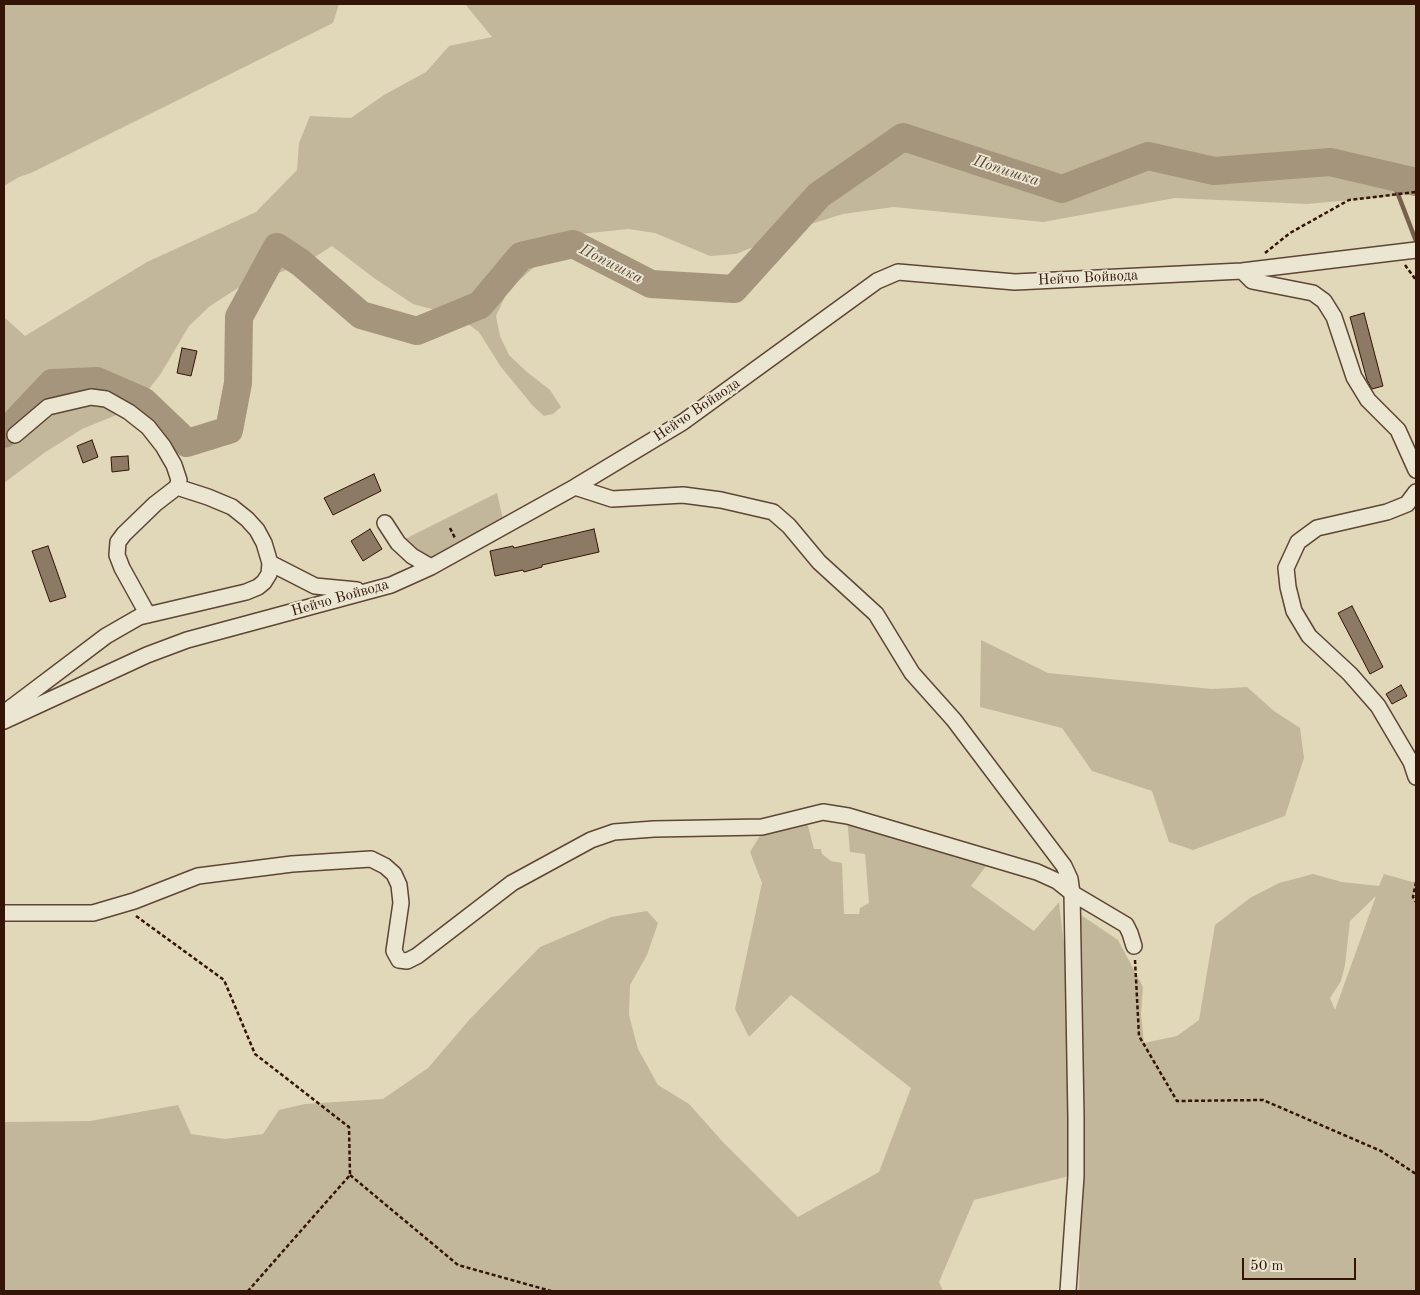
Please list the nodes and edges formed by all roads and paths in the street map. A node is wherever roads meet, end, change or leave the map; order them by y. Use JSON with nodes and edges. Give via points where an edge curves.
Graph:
{"nodes":[{"id":1,"x":1416,"y":192,"type":"edge"},
{"id":2,"x":1416,"y":250,"type":"edge"},
{"id":3,"x":1262,"y":255,"type":"dead end"},
{"id":4,"x":1242,"y":271,"type":"junction"},
{"id":5,"x":15,"y":435,"type":"dead end"},
{"id":6,"x":1416,"y":470,"type":"edge"},
{"id":7,"x":177,"y":487,"type":"junction"},
{"id":8,"x":574,"y":487,"type":"junction"},
{"id":9,"x":1416,"y":492,"type":"edge"},
{"id":10,"x":385,"y":523,"type":"dead end"},
{"id":11,"x":270,"y":563,"type":"junction"},
{"id":12,"x":431,"y":567,"type":"junction"},
{"id":13,"x":366,"y":591,"type":"junction"},
{"id":14,"x":148,"y":614,"type":"junction"},
{"id":15,"x":4,"y":713,"type":"edge"},
{"id":16,"x":4,"y":721,"type":"edge"},
{"id":17,"x":1416,"y":777,"type":"edge"},
{"id":18,"x":1416,"y":882,"type":"edge"},
{"id":19,"x":1072,"y":893,"type":"junction"},
{"id":20,"x":1416,"y":902,"type":"edge"},
{"id":21,"x":121,"y":905,"type":"junction"},
{"id":22,"x":4,"y":913,"type":"edge"},
{"id":23,"x":1134,"y":946,"type":"joint"},
{"id":24,"x":1416,"y":1174,"type":"edge"},
{"id":25,"x":350,"y":1175,"type":"junction"},
{"id":26,"x":248,"y":1291,"type":"edge"},
{"id":27,"x":551,"y":1291,"type":"edge"},
{"id":28,"x":1068,"y":1291,"type":"edge"}],
"edges":[{"from":1,"to":3,"type":"path","via":[[1349,200],[1290,233]]},
{"from":2,"to":4,"type":"street","name":"Нейчо Войвода"},
{"from":4,"to":6,"type":"street","via":[[1252,280],[1313,293],[1324,301],[1334,317],[1354,377],[1368,400],[1398,430]]},
{"from":4,"to":8,"type":"street","name":"Нейчо Войвода","via":[[1015,282],[898,272],[877,281],[683,422]]},
{"from":5,"to":7,"type":"street","via":[[48,407],[91,397],[106,399],[148,427],[174,465]]},
{"from":7,"to":11,"type":"street","via":[[232,507],[247,519],[257,530]]},
{"from":7,"to":14,"type":"street","via":[[155,504],[118,542],[117,554],[122,568]]},
{"from":8,"to":12,"type":"street","name":"Нейчо Войвода"},
{"from":8,"to":19,"type":"street","via":[[612,499],[683,495],[773,512],[819,562],[876,614],[912,673],[954,720],[1064,866]]},
{"from":9,"to":17,"type":"street","via":[[1407,504],[1387,512],[1317,528],[1298,542],[1286,568],[1294,611],[1309,636],[1350,674],[1378,706],[1411,762]]},
{"from":10,"to":12,"type":"street","via":[[398,543]]},
{"from":11,"to":13,"type":"street","via":[[315,586]]},
{"from":11,"to":14,"type":"street","via":[[269,574],[258,587]]},
{"from":12,"to":13,"type":"street","name":"Нейчо Войвода"},
{"from":13,"to":16,"type":"street","name":"Нейчо Войвода","via":[[187,640]]},
{"from":14,"to":15,"type":"street","via":[[106,636]]},
{"from":18,"to":20,"type":"path","via":[[1413,897]]},
{"from":19,"to":21,"type":"street","via":[[1057,881],[1036,872],[848,816],[823,812],[762,826],[614,832],[590,840],[512,883],[407,961],[399,960],[394,951],[401,903],[399,885],[394,874],[371,859],[292,864],[198,876]]},
{"from":19,"to":23,"type":"street","via":[[1126,926]]},
{"from":19,"to":28,"type":"street","via":[[1076,1176]]},
{"from":21,"to":22,"type":"street","via":[[93,913]]},
{"from":21,"to":25,"type":"path","via":[[224,980],[255,1054],[349,1126]]},
{"from":23,"to":24,"type":"path","via":[[1140,1036],[1177,1101],[1263,1100],[1381,1151]]},
{"from":25,"to":26,"type":"path"},
{"from":25,"to":27,"type":"path","via":[[458,1265]]}]}
